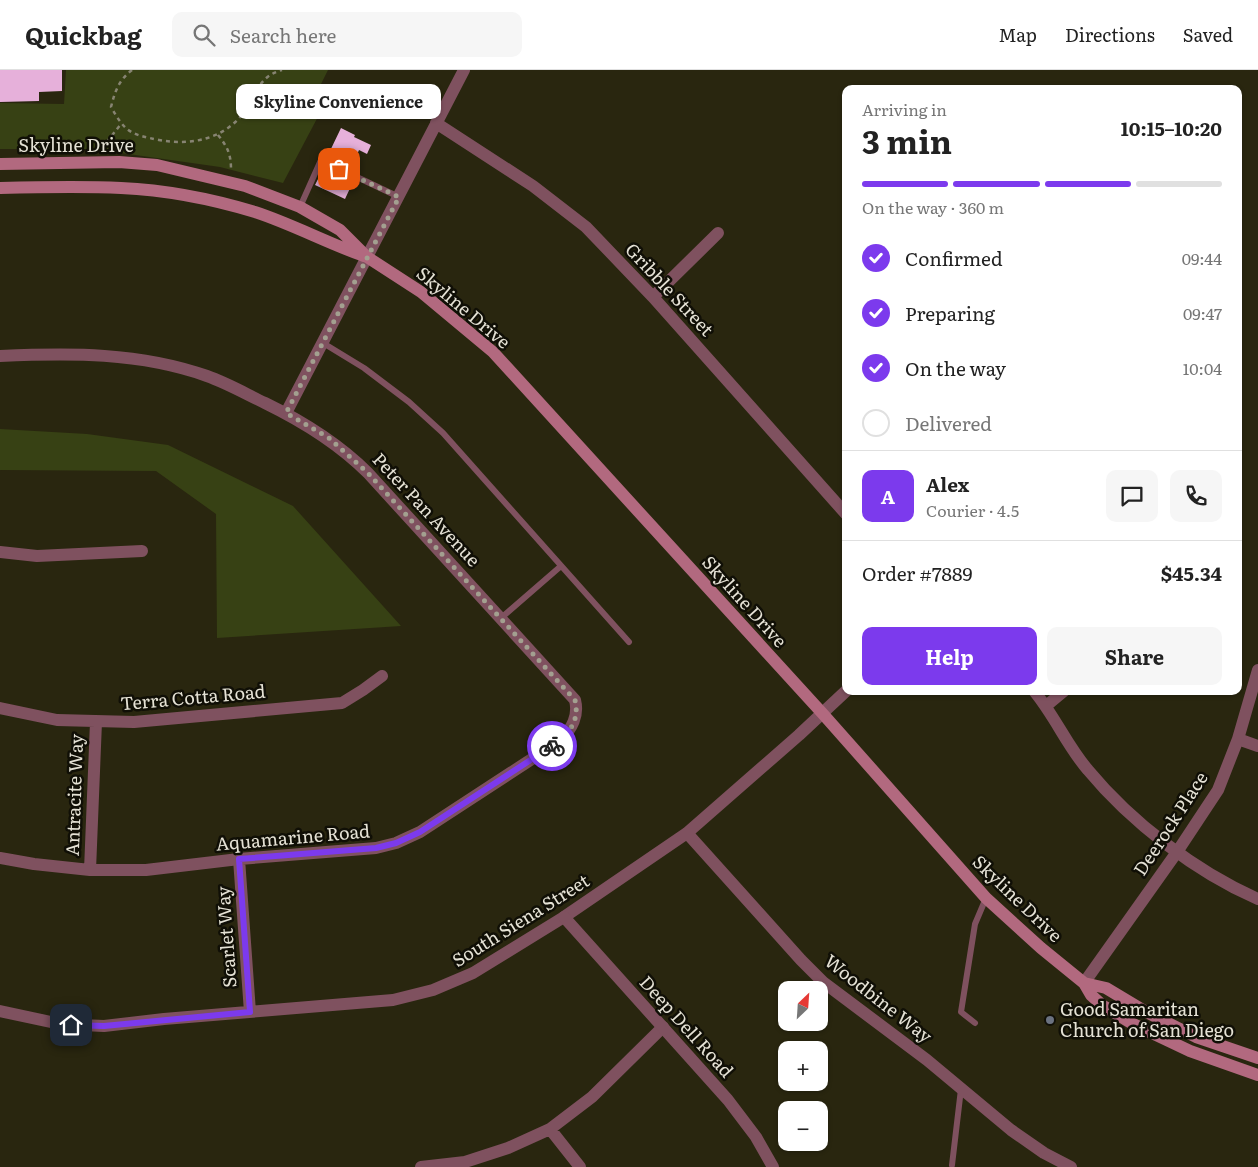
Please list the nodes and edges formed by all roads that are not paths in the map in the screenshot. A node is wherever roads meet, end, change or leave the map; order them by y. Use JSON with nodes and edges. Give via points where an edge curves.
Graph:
{"nodes":[{"id":1,"x":464,"y":70,"type":"edge"},
{"id":2,"x":436,"y":123,"type":"junction"},
{"id":3,"x":0,"y":164,"type":"edge"},
{"id":4,"x":0,"y":188,"type":"edge"},
{"id":5,"x":399,"y":197,"type":"junction"},
{"id":6,"x":300,"y":207,"type":"junction"},
{"id":7,"x":718,"y":234,"type":"dead end"},
{"id":8,"x":367,"y":258,"type":"junction"},
{"id":9,"x":654,"y":297,"type":"junction"},
{"id":10,"x":323,"y":343,"type":"junction"},
{"id":11,"x":0,"y":356,"type":"edge"},
{"id":12,"x":286,"y":413,"type":"junction"},
{"id":13,"x":842,"y":509,"type":"edge"},
{"id":14,"x":142,"y":551,"type":"dead end"},
{"id":15,"x":0,"y":552,"type":"edge"},
{"id":16,"x":561,"y":566,"type":"junction"},
{"id":17,"x":501,"y":618,"type":"junction"},
{"id":18,"x":629,"y":642,"type":"dead end"},
{"id":19,"x":1258,"y":670,"type":"edge"},
{"id":20,"x":382,"y":676,"type":"dead end"},
{"id":21,"x":842,"y":695,"type":"edge"},
{"id":22,"x":1037,"y":695,"type":"edge"},
{"id":23,"x":1059,"y":695,"type":"edge"},
{"id":24,"x":1046,"y":706,"type":"junction"},
{"id":25,"x":0,"y":708,"type":"edge"},
{"id":26,"x":822,"y":714,"type":"junction"},
{"id":27,"x":96,"y":722,"type":"junction"},
{"id":28,"x":1238,"y":739,"type":"junction"},
{"id":29,"x":561,"y":740,"type":"joint"},
{"id":30,"x":1258,"y":746,"type":"edge"},
{"id":31,"x":687,"y":833,"type":"junction"},
{"id":32,"x":1177,"y":852,"type":"junction"},
{"id":33,"x":0,"y":858,"type":"edge"},
{"id":34,"x":239,"y":859,"type":"junction"},
{"id":35,"x":90,"y":870,"type":"junction"},
{"id":36,"x":986,"y":898,"type":"junction"},
{"id":37,"x":1258,"y":899,"type":"edge"},
{"id":38,"x":564,"y":917,"type":"junction"},
{"id":39,"x":1084,"y":983,"type":"junction"},
{"id":40,"x":0,"y":1011,"type":"edge"},
{"id":41,"x":250,"y":1012,"type":"junction"},
{"id":42,"x":976,"y":1023,"type":"dead end"},
{"id":43,"x":663,"y":1027,"type":"junction"},
{"id":44,"x":1258,"y":1058,"type":"edge"},
{"id":45,"x":1258,"y":1075,"type":"edge"},
{"id":46,"x":961,"y":1088,"type":"junction"},
{"id":47,"x":550,"y":1129,"type":"junction"},
{"id":48,"x":952,"y":1165,"type":"dead end"},
{"id":49,"x":421,"y":1167,"type":"edge"},
{"id":50,"x":580,"y":1167,"type":"edge"},
{"id":51,"x":773,"y":1167,"type":"edge"},
{"id":52,"x":1071,"y":1167,"type":"edge"}],
"edges":[{"from":1,"to":2,"type":"street"},
{"from":2,"to":5,"type":"street"},
{"from":2,"to":9,"type":"street","name":"Gribble Street","via":[[533,186],[586,227]]},
{"from":3,"to":6,"type":"main road","name":"Skyline Drive","via":[[119,162],[157,165],[245,186]]},
{"from":4,"to":8,"type":"main road","name":"Skyline Drive","via":[[121,188],[194,197],[286,223]]},
{"from":5,"to":6,"type":"lane","via":[[321,160]]},
{"from":5,"to":8,"type":"street"},
{"from":6,"to":8,"type":"main road","name":"Skyline Drive","via":[[340,230]]},
{"from":7,"to":9,"type":"street"},
{"from":8,"to":10,"type":"street"},
{"from":8,"to":26,"type":"main road","name":"Skyline Drive","via":[[421,292],[493,352]]},
{"from":9,"to":13,"type":"street","name":"Gribble Street"},
{"from":10,"to":12,"type":"street"},
{"from":10,"to":16,"type":"lane","via":[[364,368],[443,433]]},
{"from":11,"to":12,"type":"street","name":"Peter Pan Avenue","via":[[95,354],[149,361],[208,376]]},
{"from":12,"to":17,"type":"street","name":"Peter Pan Avenue","via":[[329,438],[358,462]]},
{"from":14,"to":15,"type":"street","via":[[38,556]]},
{"from":16,"to":17,"type":"lane"},
{"from":16,"to":18,"type":"lane"},
{"from":17,"to":29,"type":"street","name":"Peter Pan Avenue","via":[[575,700],[577,710],[571,729]]},
{"from":19,"to":28,"type":"street","name":"Deerock Place"},
{"from":20,"to":27,"type":"street","name":"Terra Cotta Road","via":[[342,703],[134,722]]},
{"from":21,"to":26,"type":"street","name":"South Siena Street"},
{"from":22,"to":24,"type":"street"},
{"from":23,"to":24,"type":"street"},
{"from":24,"to":32,"type":"street","via":[[1088,770],[1124,810]]},
{"from":25,"to":27,"type":"street","name":"Terra Cotta Road","via":[[57,720]]},
{"from":26,"to":31,"type":"street","name":"South Siena Street"},
{"from":26,"to":36,"type":"main road","name":"Skyline Drive"},
{"from":27,"to":35,"type":"street","name":"Antracite Way"},
{"from":28,"to":30,"type":"street"},
{"from":28,"to":32,"type":"street","name":"Deerock Place","via":[[1218,790]]},
{"from":29,"to":34,"type":"street","name":"Aquamarine Road","via":[[420,832],[396,843],[376,848]]},
{"from":31,"to":38,"type":"street","name":"South Siena Street"},
{"from":31,"to":46,"type":"street","name":"Woodbine Way","via":[[823,982]]},
{"from":32,"to":37,"type":"street","via":[[1232,887]]},
{"from":32,"to":39,"type":"street","name":"Deerock Place"},
{"from":33,"to":35,"type":"street","name":"Aquamarine Road"},
{"from":34,"to":35,"type":"street","name":"Aquamarine Road","via":[[146,870]]},
{"from":34,"to":41,"type":"street","name":"Scarlet Way"},
{"from":36,"to":39,"type":"main road","name":"Skyline Drive"},
{"from":36,"to":42,"type":"lane","via":[[975,924],[961,1012]]},
{"from":38,"to":41,"type":"street","name":"South Siena Street","via":[[473,973],[426,992],[393,1000]]},
{"from":38,"to":43,"type":"street","name":"Deep Dell Road"},
{"from":39,"to":44,"type":"main road","name":"Skyline Drive","via":[[1106,988],[1196,1037]]},
{"from":39,"to":45,"type":"main road","name":"Skyline Drive","via":[[1090,995],[1131,1023],[1190,1051]]},
{"from":40,"to":41,"type":"street","name":"South Siena Street","via":[[82,1026]]},
{"from":43,"to":47,"type":"street","via":[[592,1097]]},
{"from":43,"to":51,"type":"street","name":"Deep Dell Road","via":[[744,1119]]},
{"from":46,"to":48,"type":"lane"},
{"from":46,"to":52,"type":"street","name":"Woodbine Way","via":[[1020,1136]]},
{"from":47,"to":49,"type":"street","via":[[508,1148],[465,1162]]},
{"from":47,"to":50,"type":"street"}]}
